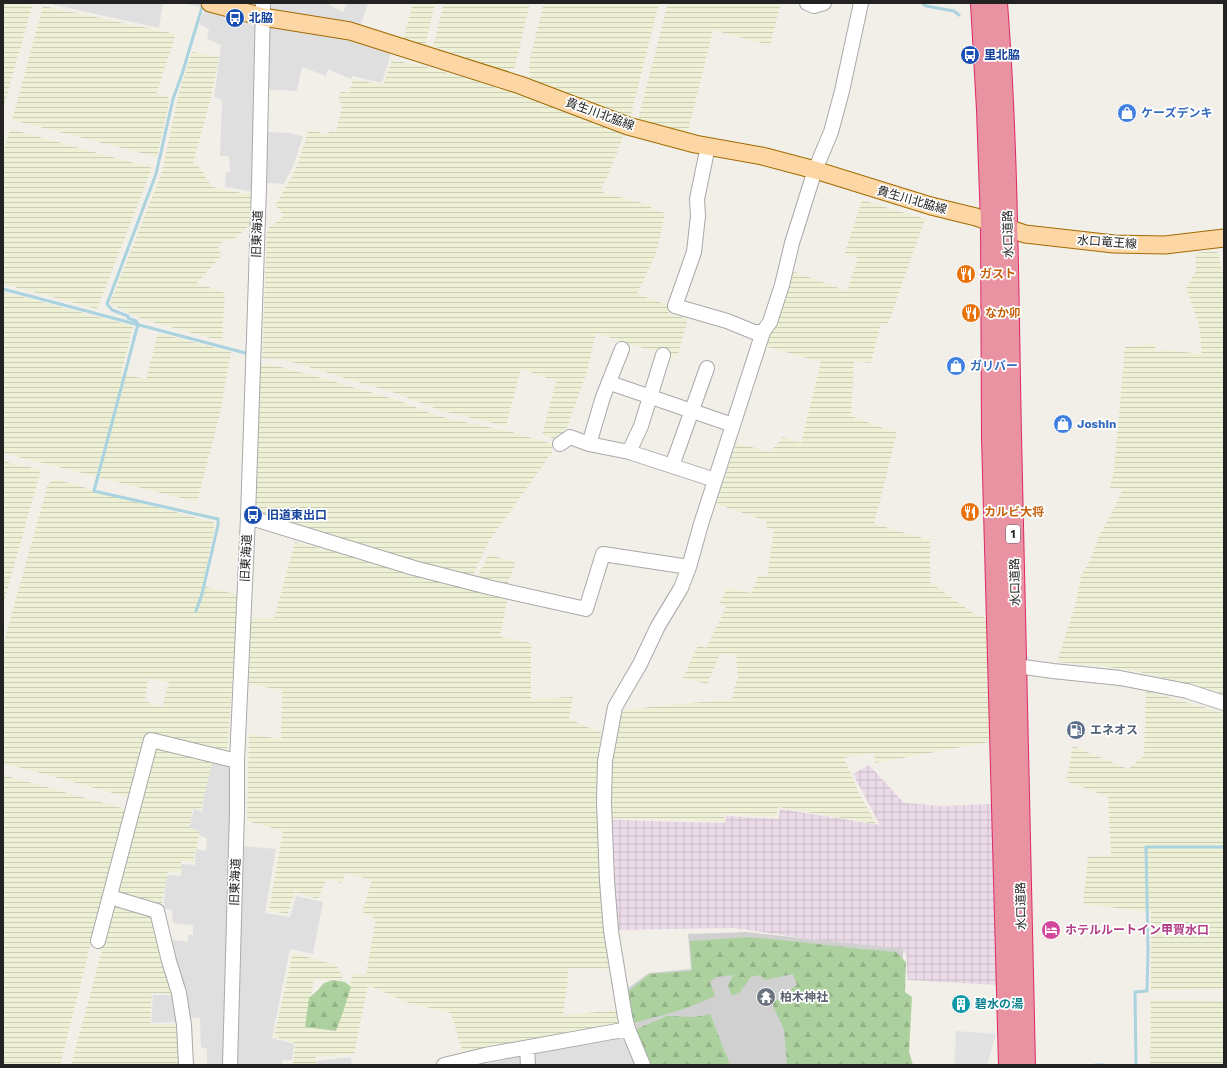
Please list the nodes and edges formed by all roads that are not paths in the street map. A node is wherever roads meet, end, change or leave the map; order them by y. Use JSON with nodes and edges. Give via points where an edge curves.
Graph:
{"nodes":[{"id":1,"x":210,"y":3,"type":"edge"},
{"id":2,"x":807,"y":3,"type":"edge"},
{"id":3,"x":824,"y":3,"type":"edge"},
{"id":4,"x":862,"y":3,"type":"edge"},
{"id":5,"x":981,"y":3,"type":"edge"},
{"id":6,"x":997,"y":3,"type":"edge"},
{"id":7,"x":263,"y":10,"type":"edge"},
{"id":8,"x":708,"y":146,"type":"junction"},
{"id":9,"x":814,"y":170,"type":"junction"},
{"id":10,"x":999,"y":226,"type":"junction"},
{"id":11,"x":1224,"y":238,"type":"edge"},
{"id":12,"x":762,"y":332,"type":"junction"},
{"id":13,"x":622,"y":349,"type":"dead end"},
{"id":14,"x":663,"y":355,"type":"dead end"},
{"id":15,"x":707,"y":368,"type":"dead end"},
{"id":16,"x":610,"y":383,"type":"junction"},
{"id":17,"x":650,"y":396,"type":"junction"},
{"id":18,"x":691,"y":411,"type":"junction"},
{"id":19,"x":733,"y":425,"type":"junction"},
{"id":20,"x":560,"y":444,"type":"dead end"},
{"id":21,"x":589,"y":444,"type":"junction"},
{"id":22,"x":629,"y":452,"type":"junction"},
{"id":23,"x":672,"y":466,"type":"junction"},
{"id":24,"x":715,"y":480,"type":"junction"},
{"id":25,"x":248,"y":517,"type":"junction"},
{"id":26,"x":689,"y":567,"type":"junction"},
{"id":27,"x":1007,"y":663,"type":"junction"},
{"id":28,"x":1224,"y":703,"type":"edge"},
{"id":29,"x":237,"y":761,"type":"junction"},
{"id":30,"x":110,"y":897,"type":"junction"},
{"id":31,"x":98,"y":941,"type":"dead end"},
{"id":32,"x":628,"y":1029,"type":"junction"},
{"id":33,"x":527,"y":1048,"type":"junction"},
{"id":34,"x":485,"y":1060,"type":"edge"},
{"id":35,"x":186,"y":1065,"type":"edge"},
{"id":36,"x":230,"y":1065,"type":"edge"},
{"id":37,"x":444,"y":1065,"type":"edge"},
{"id":38,"x":528,"y":1065,"type":"edge"},
{"id":39,"x":643,"y":1065,"type":"edge"},
{"id":40,"x":1010,"y":1065,"type":"edge"},
{"id":41,"x":1025,"y":1065,"type":"edge"}],
"edges":[{"from":1,"to":7,"type":"main road","name":"貴生川北脇線"},
{"from":2,"to":3,"type":"street","via":[[814,6]]},
{"from":4,"to":9,"type":"street","via":[[831,132]]},
{"from":5,"to":10,"type":"highway","name":"水口道路","number":"1","via":[[987,110]]},
{"from":6,"to":10,"type":"highway","name":"水口道路","number":"1","via":[[1002,74]]},
{"from":7,"to":8,"type":"main road","name":"貴生川北脇線","via":[[350,31],[520,84],[628,126]]},
{"from":7,"to":25,"type":"street","name":"旧東海道"},
{"from":8,"to":9,"type":"main road","name":"貴生川北脇線","via":[[762,156]]},
{"from":8,"to":12,"type":"street","via":[[697,199],[694,252],[675,306],[727,321],[754,332]]},
{"from":9,"to":10,"type":"main road","name":"貴生川北脇線"},
{"from":9,"to":12,"type":"street","via":[[773,315]]},
{"from":10,"to":11,"type":"main road","name":"水口竜王線","via":[[1025,234],[1114,244],[1165,245]]},
{"from":10,"to":27,"type":"highway","name":"水口道路","number":"1","via":[[992,437]]},
{"from":12,"to":19,"type":"street"},
{"from":13,"to":16,"type":"street"},
{"from":14,"to":17,"type":"street"},
{"from":15,"to":18,"type":"street"},
{"from":16,"to":17,"type":"street"},
{"from":16,"to":21,"type":"street","via":[[603,397]]},
{"from":17,"to":18,"type":"street"},
{"from":17,"to":22,"type":"street","via":[[641,426]]},
{"from":18,"to":19,"type":"street"},
{"from":18,"to":23,"type":"street"},
{"from":19,"to":24,"type":"street"},
{"from":20,"to":21,"type":"street","via":[[570,437]]},
{"from":21,"to":22,"type":"street"},
{"from":22,"to":23,"type":"street"},
{"from":23,"to":24,"type":"street"},
{"from":24,"to":26,"type":"street"},
{"from":25,"to":26,"type":"street","via":[[414,568],[586,609],[603,554]]},
{"from":25,"to":29,"type":"street","name":"旧東海道"},
{"from":26,"to":32,"type":"street","via":[[681,588],[615,707],[605,761],[604,802],[611,931]]},
{"from":27,"to":28,"type":"street","via":[[1120,678],[1187,691]]},
{"from":27,"to":40,"type":"highway","name":"水口道路","number":"1"},
{"from":27,"to":41,"type":"highway","name":"水口道路","number":"1"},
{"from":29,"to":30,"type":"street","via":[[151,740],[128,803]]},
{"from":29,"to":36,"type":"street","name":"旧東海道"},
{"from":30,"to":31,"type":"street"},
{"from":30,"to":35,"type":"street","via":[[157,911],[179,993]]},
{"from":32,"to":33,"type":"street"},
{"from":32,"to":39,"type":"street"},
{"from":33,"to":34,"type":"street"},
{"from":33,"to":38,"type":"street"},
{"from":34,"to":37,"type":"street"}]}
